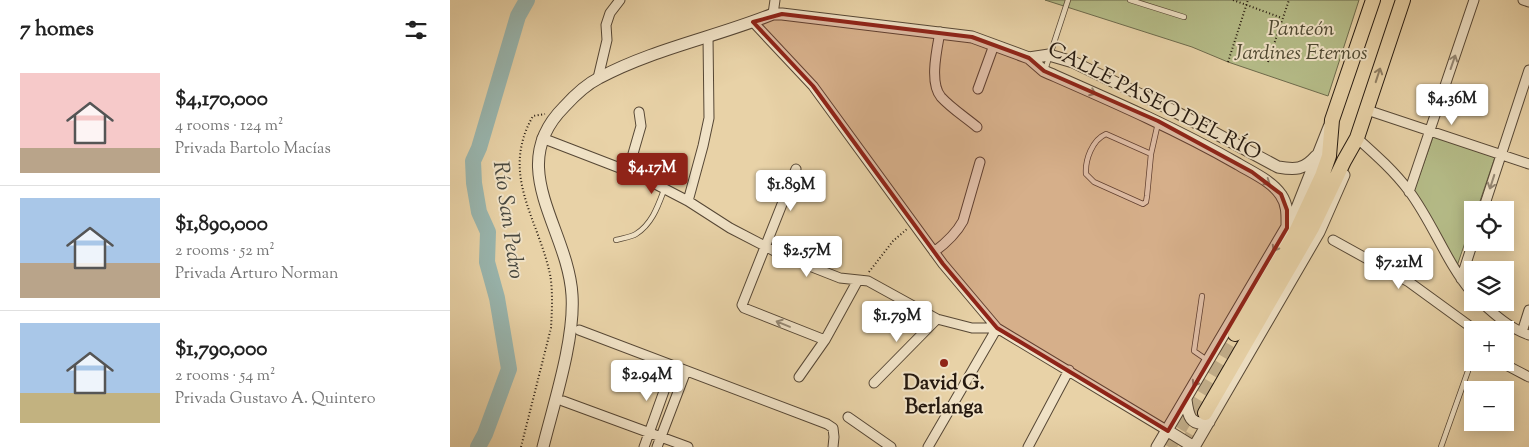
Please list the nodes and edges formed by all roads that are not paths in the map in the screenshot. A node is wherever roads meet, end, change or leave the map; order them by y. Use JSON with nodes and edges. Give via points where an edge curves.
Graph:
{"nodes":[{"id":1,"x":620,"y":0,"type":"edge"},
{"id":2,"x":775,"y":0,"type":"edge"},
{"id":3,"x":1068,"y":0,"type":"edge"},
{"id":4,"x":1130,"y":0,"type":"edge"},
{"id":5,"x":1373,"y":0,"type":"edge"},
{"id":6,"x":1403,"y":0,"type":"edge"},
{"id":7,"x":1474,"y":0,"type":"edge"},
{"id":8,"x":1523,"y":0,"type":"edge"},
{"id":9,"x":1529,"y":2,"type":"edge"},
{"id":10,"x":773,"y":14,"type":"junction"},
{"id":11,"x":1184,"y":17,"type":"dead end"},
{"id":12,"x":753,"y":22,"type":"junction"},
{"id":13,"x":940,"y":32,"type":"junction"},
{"id":14,"x":708,"y":37,"type":"junction"},
{"id":15,"x":994,"y":45,"type":"junction"},
{"id":16,"x":1049,"y":55,"type":"junction"},
{"id":17,"x":1030,"y":58,"type":"junction"},
{"id":18,"x":1529,"y":70,"type":"edge"},
{"id":19,"x":1044,"y":71,"type":"junction"},
{"id":20,"x":598,"y":78,"type":"junction"},
{"id":21,"x":978,"y":89,"type":"dead end"},
{"id":22,"x":1367,"y":110,"type":"junction"},
{"id":23,"x":639,"y":112,"type":"dead end"},
{"id":24,"x":1332,"y":120,"type":"junction"},
{"id":25,"x":1158,"y":121,"type":"junction"},
{"id":26,"x":977,"y":127,"type":"dead end"},
{"id":27,"x":1430,"y":131,"type":"junction"},
{"id":28,"x":542,"y":138,"type":"junction"},
{"id":29,"x":1357,"y":138,"type":"junction"},
{"id":30,"x":1151,"y":154,"type":"junction"},
{"id":31,"x":1318,"y":154,"type":"junction"},
{"id":32,"x":1501,"y":155,"type":"junction"},
{"id":33,"x":980,"y":162,"type":"dead end"},
{"id":34,"x":1529,"y":164,"type":"edge"},
{"id":35,"x":796,"y":169,"type":"dead end"},
{"id":36,"x":628,"y":171,"type":"junction"},
{"id":37,"x":665,"y":188,"type":"junction"},
{"id":38,"x":1410,"y":192,"type":"junction"},
{"id":39,"x":688,"y":200,"type":"junction"},
{"id":40,"x":1486,"y":201,"type":"edge"},
{"id":41,"x":1286,"y":228,"type":"junction"},
{"id":42,"x":616,"y":240,"type":"dead end"},
{"id":43,"x":1332,"y":240,"type":"dead end"},
{"id":44,"x":764,"y":247,"type":"junction"},
{"id":45,"x":1470,"y":251,"type":"edge"},
{"id":46,"x":934,"y":252,"type":"junction"},
{"id":47,"x":860,"y":280,"type":"junction"},
{"id":48,"x":1461,"y":280,"type":"junction"},
{"id":49,"x":1464,"y":284,"type":"edge"},
{"id":50,"x":1202,"y":296,"type":"dead end"},
{"id":51,"x":1529,"y":310,"type":"edge"},
{"id":52,"x":1491,"y":311,"type":"edge"},
{"id":53,"x":936,"y":319,"type":"junction"},
{"id":54,"x":1464,"y":322,"type":"edge"},
{"id":55,"x":997,"y":328,"type":"junction"},
{"id":56,"x":579,"y":330,"type":"dead end"},
{"id":57,"x":1525,"y":333,"type":"edge"},
{"id":58,"x":1235,"y":334,"type":"tunnel mouth"},
{"id":59,"x":825,"y":340,"type":"junction"},
{"id":60,"x":1209,"y":361,"type":"junction"},
{"id":61,"x":673,"y":366,"type":"junction"},
{"id":62,"x":1514,"y":369,"type":"edge"},
{"id":63,"x":1069,"y":370,"type":"junction"},
{"id":64,"x":686,"y":371,"type":"junction"},
{"id":65,"x":1468,"y":371,"type":"dead end"},
{"id":66,"x":799,"y":377,"type":"dead end"},
{"id":67,"x":1529,"y":377,"type":"edge"},
{"id":68,"x":874,"y":383,"type":"dead end"},
{"id":69,"x":1186,"y":400,"type":"junction"},
{"id":70,"x":563,"y":401,"type":"dead end"},
{"id":71,"x":848,"y":417,"type":"dead end"},
{"id":72,"x":1207,"y":417,"type":"junction"},
{"id":73,"x":1168,"y":431,"type":"junction"},
{"id":74,"x":649,"y":433,"type":"junction"},
{"id":75,"x":661,"y":437,"type":"junction"},
{"id":76,"x":543,"y":447,"type":"edge"},
{"id":77,"x":644,"y":447,"type":"edge"},
{"id":78,"x":657,"y":447,"type":"edge"},
{"id":79,"x":688,"y":447,"type":"edge"},
{"id":80,"x":833,"y":447,"type":"edge"},
{"id":81,"x":891,"y":447,"type":"edge"},
{"id":82,"x":928,"y":447,"type":"edge"},
{"id":83,"x":1028,"y":447,"type":"edge"},
{"id":84,"x":1157,"y":447,"type":"edge"},
{"id":85,"x":1194,"y":447,"type":"edge"},
{"id":86,"x":1441,"y":447,"type":"edge"}],
"edges":[{"from":1,"to":20,"type":"street","via":[[606,25],[607,40]]},
{"from":2,"to":10,"type":"street"},
{"from":3,"to":16,"type":"lane"},
{"from":4,"to":11,"type":"lane"},
{"from":5,"to":24,"type":"main road"},
{"from":22,"to":6,"type":"main road","one_way":true},
{"from":27,"to":7,"type":"street","one_way":true},
{"from":8,"to":9,"type":"street"},
{"from":10,"to":12,"type":"street","name":"CALLE PASEO DEL RÍO"},
{"from":10,"to":13,"type":"street","name":"CALLE PASEO DEL RÍO"},
{"from":12,"to":14,"type":"street","name":"CALLE PASEO DEL RÍO"},
{"from":12,"to":46,"type":"street","via":[[813,86]]},
{"from":13,"to":15,"type":"street","name":"CALLE PASEO DEL RÍO","via":[[972,37]]},
{"from":13,"to":26,"type":"street","via":[[935,85],[940,96]]},
{"from":14,"to":20,"type":"street","name":"CALLE PASEO DEL RÍO","via":[[637,60]]},
{"from":14,"to":39,"type":"street","via":[[710,118]]},
{"from":15,"to":17,"type":"street","name":"CALLE PASEO DEL RÍO"},
{"from":15,"to":21,"type":"street"},
{"from":16,"to":17,"type":"street","name":"CALLE PASEO DEL RÍO"},
{"from":16,"to":19,"type":"lane"},
{"from":16,"to":31,"type":"street","name":"CALLE PASEO DEL RÍO","via":[[1073,62],[1278,166],[1292,169],[1308,165]]},
{"from":17,"to":19,"type":"street","name":"CALLE PASEO DEL RÍO"},
{"from":18,"to":32,"type":"street"},
{"from":19,"to":25,"type":"street","name":"CALLE PASEO DEL RÍO","one_way":true},
{"from":20,"to":28,"type":"street","name":"CALLE PASEO DEL RÍO","via":[[557,113]]},
{"from":22,"to":27,"type":"street"},
{"from":22,"to":29,"type":"main road"},
{"from":23,"to":36,"type":"street","via":[[641,126]]},
{"from":24,"to":31,"type":"street"},
{"from":24,"to":58,"type":"main road","via":[[1330,156],[1301,222]]},
{"from":25,"to":30,"type":"lane"},
{"from":25,"to":41,"type":"street","name":"CALLE PASEO DEL RÍO","one_way":true,"via":[[1270,184],[1281,194],[1287,210]]},
{"from":27,"to":32,"type":"street"},
{"from":27,"to":38,"type":"street"},
{"from":28,"to":36,"type":"street"},
{"from":28,"to":76,"type":"street","name":"CALLE PASEO DEL RÍO","via":[[538,155],[540,185],[566,260],[572,297],[566,351]]},
{"from":29,"to":38,"type":"street"},
{"from":29,"to":72,"type":"main road","via":[[1312,228]]},
{"from":30,"to":30,"type":"lane","via":[[1147,196],[1143,204],[1094,182],[1086,174],[1094,144],[1106,134]]},
{"from":31,"to":41,"type":"street","via":[[1306,189]]},
{"from":32,"to":34,"type":"street"},
{"from":32,"to":40,"type":"street","one_way":true},
{"from":33,"to":46,"type":"street","via":[[963,220]]},
{"from":35,"to":44,"type":"street"},
{"from":36,"to":37,"type":"street"},
{"from":37,"to":39,"type":"street"},
{"from":37,"to":42,"type":"lane","via":[[645,226],[635,235]]},
{"from":38,"to":48,"type":"street"},
{"from":39,"to":44,"type":"street"},
{"from":41,"to":60,"type":"street","one_way":true},
{"from":43,"to":54,"type":"street","via":[[1409,282]]},
{"from":44,"to":47,"type":"street","via":[[840,278]]},
{"from":59,"to":44,"type":"street","one_way":true,"via":[[742,307]]},
{"from":45,"to":48,"type":"street"},
{"from":46,"to":55,"type":"street"},
{"from":47,"to":53,"type":"street","via":[[868,281]]},
{"from":47,"to":59,"type":"street"},
{"from":48,"to":49,"type":"street"},
{"from":50,"to":60,"type":"lane","via":[[1194,351]]},
{"from":51,"to":57,"type":"street"},
{"from":52,"to":57,"type":"street"},
{"from":53,"to":55,"type":"street","via":[[972,328]]},
{"from":53,"to":68,"type":"street"},
{"from":55,"to":63,"type":"street"},
{"from":55,"to":82,"type":"street"},
{"from":56,"to":61,"type":"street"},
{"from":59,"to":66,"type":"street"},
{"from":60,"to":69,"type":"street","one_way":true},
{"from":61,"to":64,"type":"street"},
{"from":61,"to":74,"type":"street"},
{"from":62,"to":67,"type":"street"},
{"from":63,"to":73,"type":"street"},
{"from":63,"to":83,"type":"street"},
{"from":64,"to":75,"type":"street"},
{"from":64,"to":80,"type":"street","via":[[827,424],[833,428]]},
{"from":65,"to":86,"type":"lane"},
{"from":69,"to":72,"type":"street","via":[[1191,419],[1200,423]]},
{"from":69,"to":73,"type":"street"},
{"from":70,"to":74,"type":"street"},
{"from":71,"to":81,"type":"street"},
{"from":72,"to":85,"type":"street"},
{"from":73,"to":84,"type":"street"},
{"from":73,"to":85,"type":"street"},
{"from":74,"to":75,"type":"street"},
{"from":74,"to":77,"type":"street"},
{"from":75,"to":78,"type":"street"},
{"from":75,"to":79,"type":"street"}]}
